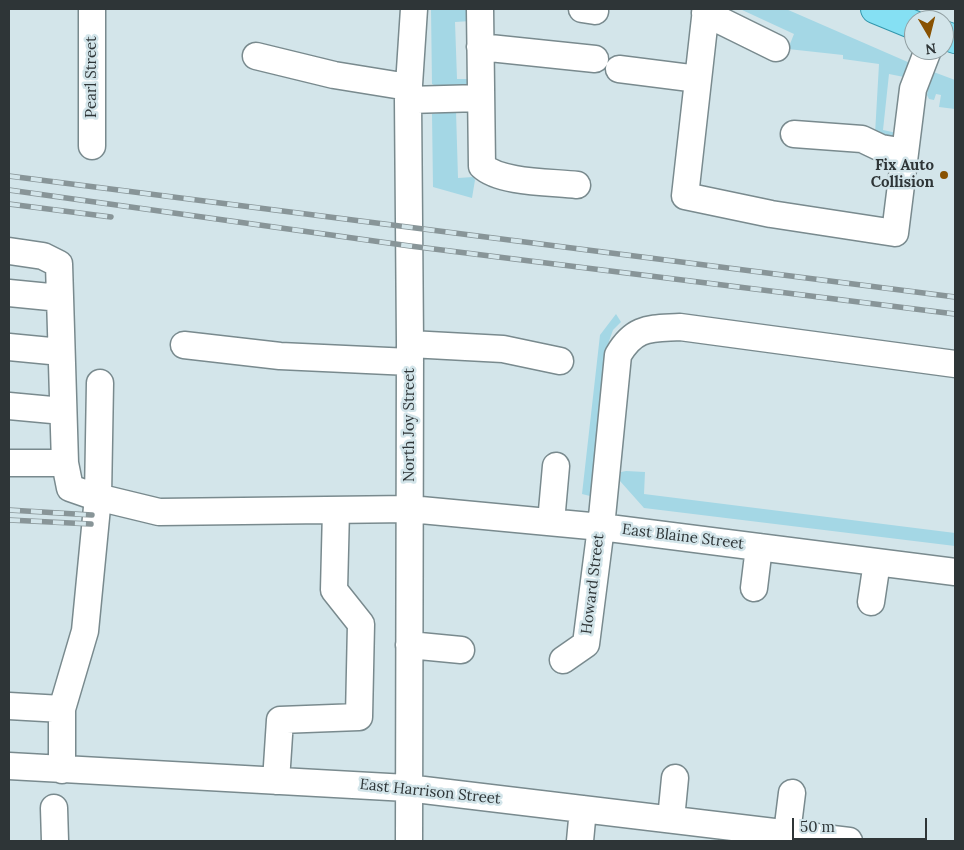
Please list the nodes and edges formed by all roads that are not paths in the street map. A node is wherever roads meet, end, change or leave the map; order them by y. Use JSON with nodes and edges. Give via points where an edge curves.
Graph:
{"nodes":[{"id":1,"x":92,"y":9,"type":"edge"},
{"id":2,"x":414,"y":9,"type":"edge"},
{"id":3,"x":480,"y":9,"type":"edge"},
{"id":4,"x":875,"y":9,"type":"edge"},
{"id":5,"x":705,"y":11,"type":"edge"},
{"id":6,"x":904,"y":20,"type":"edge"},
{"id":7,"x":480,"y":47,"type":"junction"},
{"id":8,"x":776,"y":48,"type":"dead end"},
{"id":9,"x":256,"y":56,"type":"dead end"},
{"id":10,"x":594,"y":60,"type":"dead end"},
{"id":11,"x":924,"y":60,"type":"edge"},
{"id":12,"x":619,"y":69,"type":"dead end"},
{"id":13,"x":698,"y":79,"type":"junction"},
{"id":14,"x":408,"y":93,"type":"junction"},
{"id":15,"x":481,"y":98,"type":"junction"},
{"id":16,"x":794,"y":134,"type":"dead end"},
{"id":17,"x":92,"y":146,"type":"dead end"},
{"id":18,"x":905,"y":152,"type":"junction"},
{"id":19,"x":577,"y":185,"type":"dead end"},
{"id":20,"x":9,"y":251,"type":"edge"},
{"id":21,"x":9,"y":293,"type":"edge"},
{"id":22,"x":60,"y":298,"type":"junction"},
{"id":23,"x":184,"y":345,"type":"dead end"},
{"id":24,"x":9,"y":346,"type":"edge"},
{"id":25,"x":61,"y":352,"type":"junction"},
{"id":26,"x":410,"y":353,"type":"junction"},
{"id":27,"x":560,"y":360,"type":"dead end"},
{"id":28,"x":955,"y":364,"type":"edge"},
{"id":29,"x":100,"y":383,"type":"dead end"},
{"id":30,"x":9,"y":406,"type":"edge"},
{"id":31,"x":63,"y":411,"type":"junction"},
{"id":32,"x":9,"y":462,"type":"edge"},
{"id":33,"x":65,"y":463,"type":"junction"},
{"id":34,"x":556,"y":466,"type":"dead end"},
{"id":35,"x":98,"y":497,"type":"junction"},
{"id":36,"x":410,"y":509,"type":"junction"},
{"id":37,"x":336,"y":510,"type":"junction"},
{"id":38,"x":551,"y":522,"type":"junction"},
{"id":39,"x":601,"y":527,"type":"junction"},
{"id":40,"x":759,"y":547,"type":"junction"},
{"id":41,"x":877,"y":562,"type":"junction"},
{"id":42,"x":955,"y":572,"type":"edge"},
{"id":43,"x":754,"y":588,"type":"dead end"},
{"id":44,"x":871,"y":602,"type":"dead end"},
{"id":45,"x":409,"y":645,"type":"junction"},
{"id":46,"x":461,"y":650,"type":"dead end"},
{"id":47,"x":563,"y":660,"type":"dead end"},
{"id":48,"x":9,"y":706,"type":"edge"},
{"id":49,"x":62,"y":709,"type":"junction"},
{"id":50,"x":9,"y":766,"type":"edge"},
{"id":51,"x":62,"y":770,"type":"junction"},
{"id":52,"x":675,"y":778,"type":"dead end"},
{"id":53,"x":276,"y":780,"type":"junction"},
{"id":54,"x":407,"y":788,"type":"junction"},
{"id":55,"x":792,"y":793,"type":"dead end"},
{"id":56,"x":54,"y":808,"type":"dead end"},
{"id":57,"x":582,"y":809,"type":"junction"},
{"id":58,"x":680,"y":827,"type":"edge"},
{"id":59,"x":787,"y":837,"type":"edge"},
{"id":60,"x":55,"y":841,"type":"edge"},
{"id":61,"x":408,"y":841,"type":"edge"},
{"id":62,"x":580,"y":841,"type":"edge"},
{"id":63,"x":849,"y":841,"type":"edge"}],
"edges":[{"from":1,"to":17,"type":"street","name":"Pearl Street"},
{"from":2,"to":14,"type":"street","name":"North Joy Street"},
{"from":3,"to":7,"type":"street"},
{"from":4,"to":6,"type":"main road"},
{"from":5,"to":8,"type":"street"},
{"from":5,"to":13,"type":"street"},
{"from":7,"to":10,"type":"street"},
{"from":7,"to":15,"type":"street"},
{"from":9,"to":14,"type":"street"},
{"from":11,"to":18,"type":"street","via":[[914,89]]},
{"from":12,"to":13,"type":"street"},
{"from":13,"to":18,"type":"street","via":[[685,196],[771,214],[895,233]]},
{"from":14,"to":15,"type":"street"},
{"from":14,"to":26,"type":"street","name":"North Joy Street"},
{"from":15,"to":19,"type":"street","via":[[482,166],[487,171],[504,177]]},
{"from":16,"to":18,"type":"street","via":[[862,140],[881,148]]},
{"from":20,"to":22,"type":"street","via":[[43,256],[59,264]]},
{"from":21,"to":22,"type":"street"},
{"from":22,"to":25,"type":"street"},
{"from":23,"to":26,"type":"street","via":[[280,356]]},
{"from":24,"to":25,"type":"street"},
{"from":25,"to":31,"type":"street"},
{"from":26,"to":27,"type":"street","via":[[503,349]]},
{"from":26,"to":36,"type":"street","name":"North Joy Street"},
{"from":28,"to":39,"type":"street","name":"Howard Street","via":[[680,328],[636,333],[618,355]]},
{"from":29,"to":35,"type":"street"},
{"from":30,"to":31,"type":"street"},
{"from":31,"to":33,"type":"street"},
{"from":32,"to":33,"type":"street"},
{"from":33,"to":35,"type":"street","name":"East Blaine Street","via":[[70,488]]},
{"from":34,"to":38,"type":"street"},
{"from":35,"to":37,"type":"street","name":"East Blaine Street","via":[[159,512]]},
{"from":35,"to":49,"type":"street","via":[[85,631]]},
{"from":36,"to":37,"type":"street","name":"East Blaine Street"},
{"from":36,"to":38,"type":"street","name":"East Blaine Street"},
{"from":36,"to":45,"type":"street","name":"North Joy Street"},
{"from":37,"to":53,"type":"street","via":[[334,590],[361,624],[359,717],[280,720]]},
{"from":38,"to":39,"type":"street","name":"East Blaine Street"},
{"from":39,"to":40,"type":"street","name":"East Blaine Street"},
{"from":39,"to":47,"type":"street","name":"Howard Street","via":[[586,644]]},
{"from":40,"to":41,"type":"street","name":"East Blaine Street"},
{"from":40,"to":43,"type":"street"},
{"from":41,"to":42,"type":"street","name":"East Blaine Street"},
{"from":41,"to":44,"type":"street"},
{"from":45,"to":46,"type":"street"},
{"from":45,"to":54,"type":"street","name":"North Joy Street"},
{"from":48,"to":49,"type":"street"},
{"from":49,"to":51,"type":"street"},
{"from":50,"to":51,"type":"street","name":"East Harrison Street"},
{"from":51,"to":53,"type":"street","name":"East Harrison Street"},
{"from":52,"to":58,"type":"street"},
{"from":53,"to":54,"type":"street","name":"East Harrison Street"},
{"from":54,"to":57,"type":"street","name":"East Harrison Street"},
{"from":54,"to":61,"type":"street","name":"North Joy Street"},
{"from":55,"to":59,"type":"street"},
{"from":56,"to":60,"type":"street"},
{"from":57,"to":58,"type":"street","name":"East Harrison Street"},
{"from":57,"to":62,"type":"street"},
{"from":58,"to":59,"type":"street","name":"East Harrison Street"},
{"from":59,"to":63,"type":"street","name":"East Harrison Street"}]}
